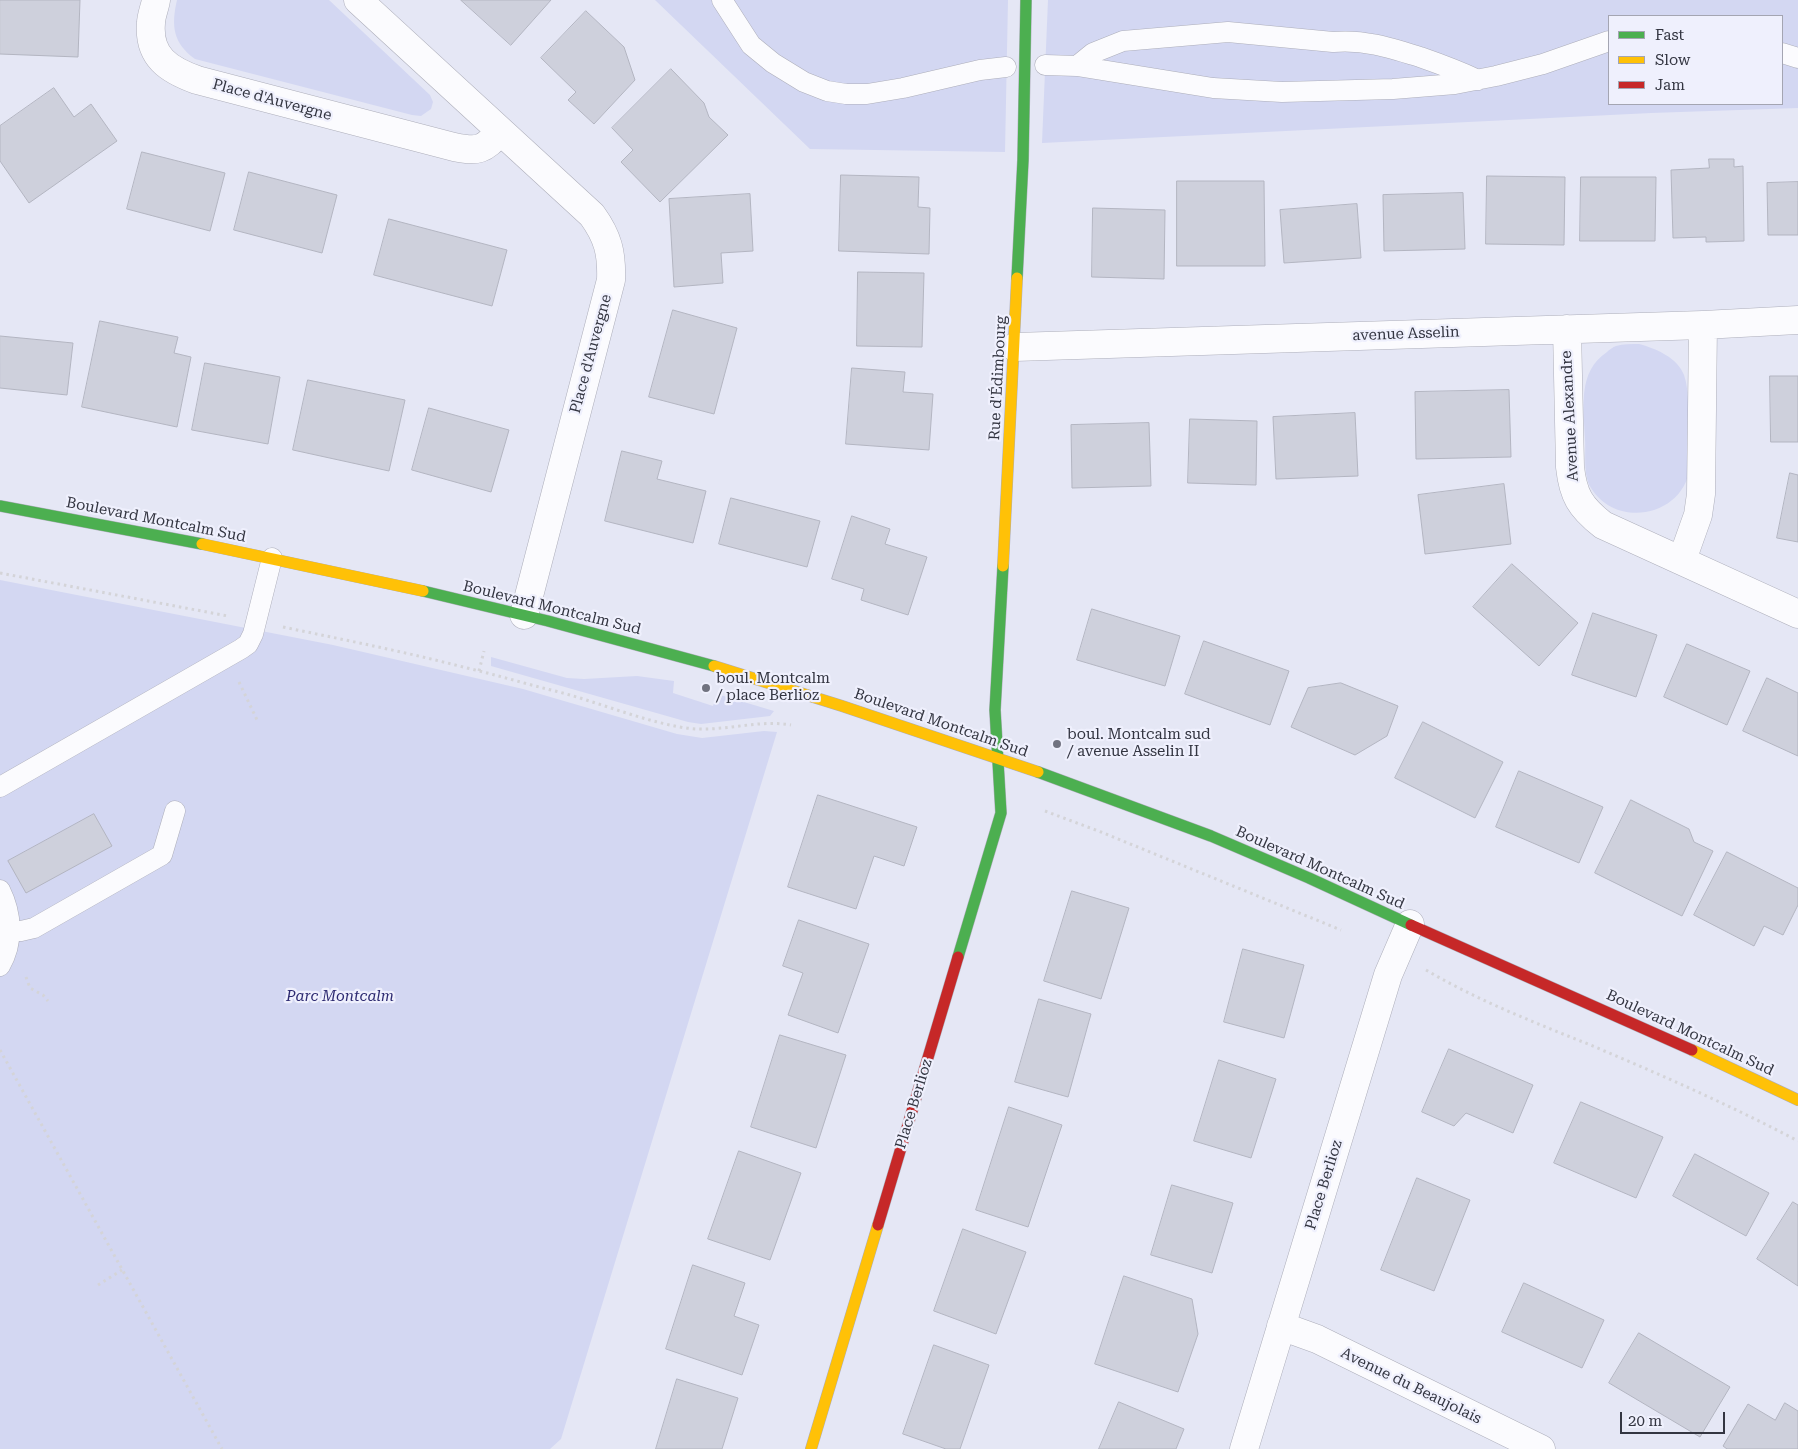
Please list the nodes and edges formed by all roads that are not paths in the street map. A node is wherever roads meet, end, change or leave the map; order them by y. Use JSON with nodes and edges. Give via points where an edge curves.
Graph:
{"nodes":[{"id":1,"x":156,"y":0,"type":"edge"},
{"id":2,"x":358,"y":0,"type":"edge"},
{"id":3,"x":722,"y":0,"type":"edge"},
{"id":4,"x":1026,"y":0,"type":"edge"},
{"id":5,"x":1608,"y":41,"type":"edge"},
{"id":6,"x":1783,"y":53,"type":"edge"},
{"id":7,"x":1798,"y":58,"type":"edge"},
{"id":8,"x":1045,"y":65,"type":"dead end"},
{"id":9,"x":1077,"y":66,"type":"junction"},
{"id":10,"x":1006,"y":67,"type":"dead end"},
{"id":11,"x":1478,"y":80,"type":"junction"},
{"id":12,"x":500,"y":132,"type":"junction"},
{"id":13,"x":1798,"y":320,"type":"edge"},
{"id":14,"x":1703,"y":325,"type":"junction"},
{"id":15,"x":1567,"y":329,"type":"junction"},
{"id":16,"x":1014,"y":347,"type":"junction"},
{"id":17,"x":0,"y":506,"type":"edge"},
{"id":18,"x":272,"y":558,"type":"junction"},
{"id":19,"x":1682,"y":560,"type":"junction"},
{"id":20,"x":1798,"y":614,"type":"edge"},
{"id":21,"x":524,"y":615,"type":"junction"},
{"id":22,"x":998,"y":758,"type":"junction"},
{"id":23,"x":0,"y":788,"type":"edge"},
{"id":24,"x":175,"y":811,"type":"dead end"},
{"id":25,"x":0,"y":890,"type":"edge"},
{"id":26,"x":1410,"y":924,"type":"junction"},
{"id":27,"x":10,"y":930,"type":"junction"},
{"id":28,"x":0,"y":966,"type":"edge"},
{"id":29,"x":1798,"y":1100,"type":"edge"},
{"id":30,"x":1281,"y":1326,"type":"junction"},
{"id":31,"x":811,"y":1449,"type":"edge"},
{"id":32,"x":1244,"y":1449,"type":"edge"},
{"id":33,"x":1541,"y":1449,"type":"edge"}],
"edges":[{"from":1,"to":12,"type":"street","name":"Place d'Auvergne","via":[[151,23],[157,54],[166,65],[197,80],[454,148],[480,150]]},
{"from":2,"to":12,"type":"street","name":"Place d'Auvergne"},
{"from":3,"to":10,"type":"lane","via":[[751,45],[804,82],[827,91],[867,94]]},
{"from":4,"to":16,"type":"street","name":"Rue d'Édimbourg","via":[[1023,160]]},
{"from":5,"to":11,"type":"lane","via":[[1543,64]]},
{"from":6,"to":7,"type":"lane"},
{"from":8,"to":9,"type":"lane"},
{"from":9,"to":11,"type":"lane","via":[[1213,88],[1282,92],[1393,89]]},
{"from":9,"to":11,"type":"lane","via":[[1093,53],[1123,41],[1228,32],[1333,42],[1371,42]]},
{"from":12,"to":21,"type":"street","name":"Place d'Auvergne","via":[[592,215],[609,246],[612,262],[611,280]]},
{"from":13,"to":14,"type":"street","name":"avenue Asselin"},
{"from":14,"to":15,"type":"street","name":"avenue Asselin"},
{"from":14,"to":19,"type":"street","via":[[1701,494],[1698,516]]},
{"from":15,"to":16,"type":"street","name":"avenue Asselin"},
{"from":15,"to":19,"type":"street","name":"Avenue Alexandre","via":[[1570,467],[1578,500],[1603,525]]},
{"from":16,"to":22,"type":"street","name":"Rue d'Édimbourg","via":[[995,684]]},
{"from":17,"to":18,"type":"street","name":"Boulevard Montcalm Sud"},
{"from":18,"to":21,"type":"street","name":"Boulevard Montcalm Sud"},
{"from":18,"to":23,"type":"lane","via":[[248,644]]},
{"from":19,"to":20,"type":"street","name":"Avenue Alexandre"},
{"from":21,"to":22,"type":"street","name":"Boulevard Montcalm Sud","via":[[778,685]]},
{"from":22,"to":26,"type":"street","name":"Boulevard Montcalm Sud","via":[[1180,824],[1322,883]]},
{"from":22,"to":31,"type":"street","name":"Place Berlioz","via":[[1001,813]]},
{"from":24,"to":27,"type":"lane","via":[[162,856],[34,928],[21,932]]},
{"from":25,"to":27,"type":"lane","via":[[8,909]]},
{"from":26,"to":29,"type":"street","name":"Boulevard Montcalm Sud"},
{"from":26,"to":30,"type":"street","name":"Place Berlioz","via":[[1388,975]]},
{"from":27,"to":28,"type":"lane","via":[[6,956]]},
{"from":30,"to":32,"type":"street","name":"Place Berlioz"},
{"from":30,"to":33,"type":"street","name":"Avenue du Beaujolais","via":[[1317,1339]]}]}
